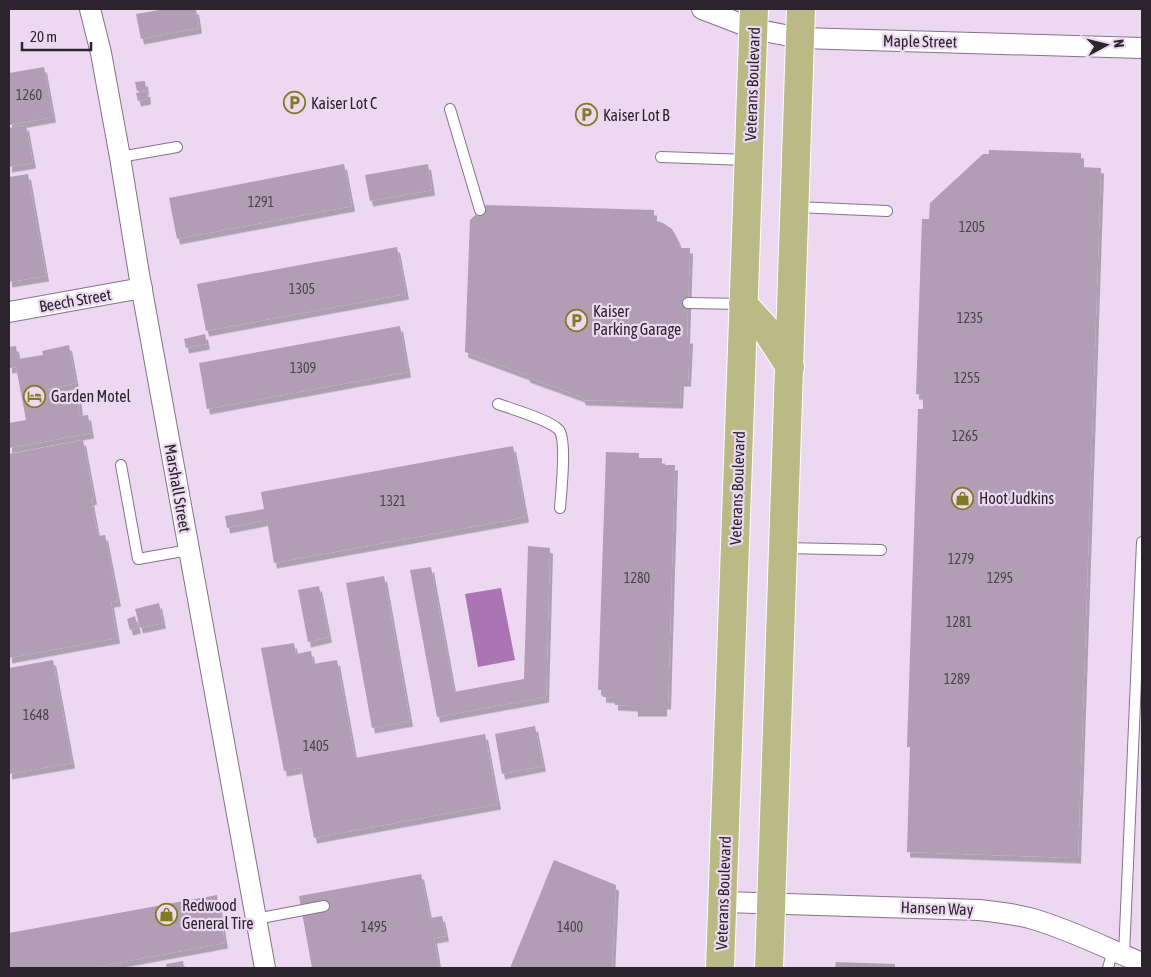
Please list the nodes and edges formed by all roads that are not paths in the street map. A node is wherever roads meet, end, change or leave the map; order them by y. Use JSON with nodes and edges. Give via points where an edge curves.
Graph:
{"nodes":[{"id":1,"x":90,"y":9,"type":"edge"},
{"id":2,"x":702,"y":9,"type":"edge"},
{"id":3,"x":800,"y":9,"type":"edge"},
{"id":4,"x":754,"y":19,"type":"edge"},
{"id":5,"x":800,"y":38,"type":"junction"},
{"id":6,"x":1142,"y":48,"type":"edge"},
{"id":7,"x":450,"y":109,"type":"dead end"},
{"id":8,"x":177,"y":146,"type":"dead end"},
{"id":9,"x":120,"y":156,"type":"junction"},
{"id":10,"x":661,"y":157,"type":"dead end"},
{"id":11,"x":749,"y":160,"type":"junction"},
{"id":12,"x":794,"y":207,"type":"junction"},
{"id":13,"x":480,"y":210,"type":"dead end"},
{"id":14,"x":888,"y":211,"type":"dead end"},
{"id":15,"x":142,"y":288,"type":"junction"},
{"id":16,"x":688,"y":303,"type":"dead end"},
{"id":17,"x":743,"y":304,"type":"junction"},
{"id":18,"x":9,"y":312,"type":"edge"},
{"id":19,"x":790,"y":366,"type":"junction"},
{"id":20,"x":498,"y":404,"type":"dead end"},
{"id":21,"x":121,"y":465,"type":"dead end"},
{"id":22,"x":560,"y":508,"type":"dead end"},
{"id":23,"x":1142,"y":542,"type":"edge"},
{"id":24,"x":783,"y":548,"type":"junction"},
{"id":25,"x":189,"y":550,"type":"junction"},
{"id":26,"x":881,"y":550,"type":"dead end"},
{"id":27,"x":723,"y":902,"type":"junction"},
{"id":28,"x":772,"y":903,"type":"junction"},
{"id":29,"x":324,"y":906,"type":"dead end"},
{"id":30,"x":256,"y":919,"type":"junction"},
{"id":31,"x":1122,"y":959,"type":"edge"},
{"id":32,"x":265,"y":968,"type":"edge"},
{"id":33,"x":720,"y":968,"type":"edge"},
{"id":34,"x":769,"y":968,"type":"edge"}],
"edges":[{"from":1,"to":9,"type":"street","name":"Marshall Street"},
{"from":2,"to":4,"type":"street","name":"Maple Street"},
{"from":3,"to":5,"type":"main road"},
{"from":4,"to":5,"type":"street","name":"Maple Street"},
{"from":4,"to":11,"type":"main road","name":"Veterans Boulevard"},
{"from":5,"to":6,"type":"street","name":"Maple Street"},
{"from":5,"to":12,"type":"main road"},
{"from":7,"to":13,"type":"lane"},
{"from":8,"to":9,"type":"lane"},
{"from":9,"to":15,"type":"street","name":"Marshall Street"},
{"from":10,"to":11,"type":"lane"},
{"from":11,"to":17,"type":"main road","name":"Veterans Boulevard"},
{"from":12,"to":14,"type":"lane"},
{"from":12,"to":19,"type":"main road"},
{"from":15,"to":18,"type":"street","name":"Beech Street"},
{"from":15,"to":25,"type":"street","name":"Marshall Street"},
{"from":16,"to":17,"type":"lane"},
{"from":17,"to":19,"type":"main road","via":[[765,328]]},
{"from":17,"to":27,"type":"main road","name":"Veterans Boulevard"},
{"from":19,"to":24,"type":"main road"},
{"from":20,"to":22,"type":"lane","via":[[559,430],[563,444]]},
{"from":21,"to":25,"type":"lane","via":[[138,559]]},
{"from":23,"to":31,"type":"lane"},
{"from":24,"to":26,"type":"lane"},
{"from":24,"to":28,"type":"main road"},
{"from":25,"to":30,"type":"street","name":"Marshall Street"},
{"from":27,"to":28,"type":"street","name":"Hansen Way"},
{"from":27,"to":33,"type":"main road","name":"Veterans Boulevard"},
{"from":28,"to":31,"type":"street","name":"Hansen Way","via":[[1008,913],[1062,929]]},
{"from":28,"to":34,"type":"main road"},
{"from":29,"to":30,"type":"lane"},
{"from":30,"to":32,"type":"street","name":"Marshall Street"}]}
